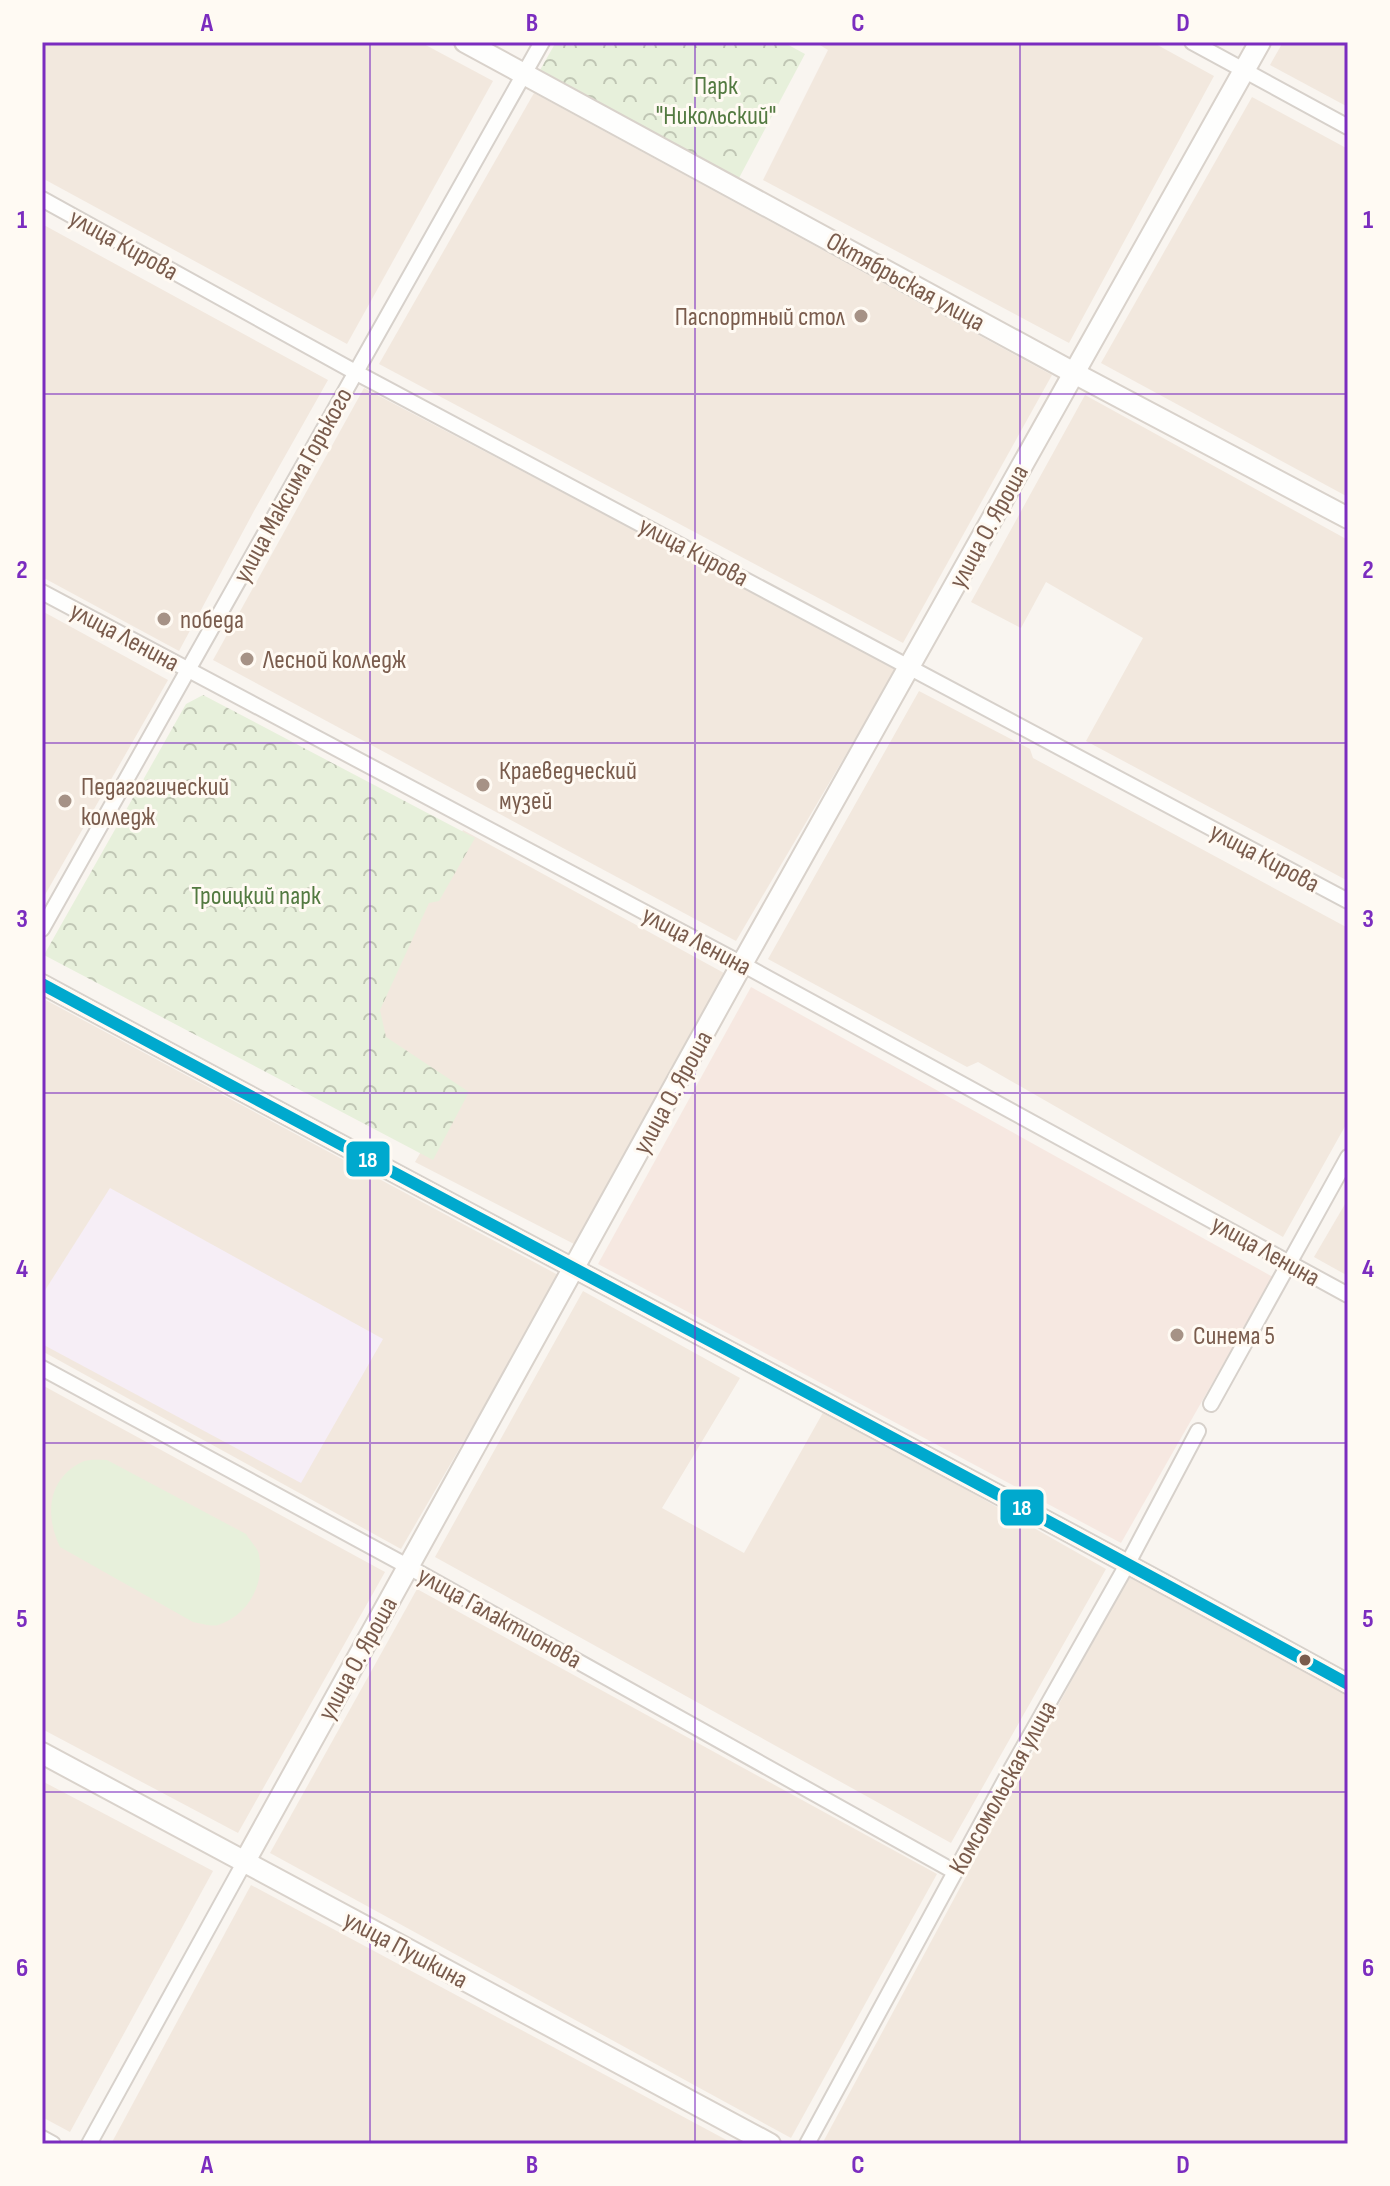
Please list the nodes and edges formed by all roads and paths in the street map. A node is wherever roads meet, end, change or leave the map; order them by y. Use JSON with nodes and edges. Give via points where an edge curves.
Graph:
{"nodes":[{"id":1,"x":465,"y":42,"type":"edge"},
{"id":2,"x":542,"y":42,"type":"edge"},
{"id":3,"x":1192,"y":42,"type":"edge"},
{"id":4,"x":1260,"y":42,"type":"edge"},
{"id":5,"x":1244,"y":70,"type":"junction"},
{"id":6,"x":524,"y":74,"type":"junction"},
{"id":7,"x":1348,"y":127,"type":"edge"},
{"id":8,"x":42,"y":199,"type":"edge"},
{"id":9,"x":355,"y":372,"type":"junction"},
{"id":10,"x":1074,"y":373,"type":"junction"},
{"id":11,"x":1348,"y":518,"type":"edge"},
{"id":12,"x":42,"y":592,"type":"edge"},
{"id":13,"x":911,"y":666,"type":"junction"},
{"id":14,"x":189,"y":670,"type":"junction"},
{"id":15,"x":1348,"y":901,"type":"edge"},
{"id":16,"x":42,"y":929,"type":"edge"},
{"id":17,"x":742,"y":964,"type":"junction"},
{"id":18,"x":42,"y":984,"type":"edge"},
{"id":19,"x":1348,"y":1157,"type":"edge"},
{"id":20,"x":1289,"y":1263,"type":"junction"},
{"id":21,"x":575,"y":1268,"type":"junction"},
{"id":22,"x":1348,"y":1295,"type":"edge"},
{"id":23,"x":42,"y":1368,"type":"edge"},
{"id":24,"x":1211,"y":1404,"type":"dead end"},
{"id":25,"x":1198,"y":1431,"type":"dead end"},
{"id":26,"x":1128,"y":1563,"type":"junction"},
{"id":27,"x":407,"y":1566,"type":"junction"},
{"id":28,"x":1348,"y":1684,"type":"edge"},
{"id":29,"x":42,"y":1753,"type":"edge"},
{"id":30,"x":244,"y":1863,"type":"junction"},
{"id":31,"x":955,"y":1872,"type":"junction"},
{"id":32,"x":42,"y":2138,"type":"edge"},
{"id":33,"x":53,"y":2144,"type":"edge"},
{"id":34,"x":89,"y":2144,"type":"edge"},
{"id":35,"x":770,"y":2144,"type":"edge"},
{"id":36,"x":807,"y":2144,"type":"edge"}],
"edges":[{"from":1,"to":6,"type":"main road","name":"Октябрьская улица"},
{"from":2,"to":6,"type":"street","name":"улица Максима Горького"},
{"from":3,"to":5,"type":"street"},
{"from":4,"to":5,"type":"main road","name":"улица О. Яроша"},
{"from":5,"to":7,"type":"street"},
{"from":5,"to":10,"type":"main road","name":"улица О. Яроша"},
{"from":6,"to":9,"type":"street","name":"улица Максима Горького"},
{"from":6,"to":10,"type":"main road","name":"Октябрьская улица"},
{"from":8,"to":9,"type":"street","name":"улица Кирова"},
{"from":9,"to":13,"type":"street","name":"улица Кирова"},
{"from":9,"to":14,"type":"street","name":"улица Максима Горького"},
{"from":10,"to":11,"type":"main road","name":"Октябрьская улица"},
{"from":10,"to":13,"type":"main road","name":"улица О. Яроша"},
{"from":12,"to":14,"type":"street","name":"улица Ленина"},
{"from":13,"to":15,"type":"street","name":"улица Кирова"},
{"from":13,"to":17,"type":"main road","name":"улица О. Яроша"},
{"from":14,"to":16,"type":"street","name":"улица Максима Горького"},
{"from":14,"to":17,"type":"street","name":"улица Ленина"},
{"from":17,"to":20,"type":"street","name":"улица Ленина"},
{"from":17,"to":21,"type":"main road","name":"улица О. Яроша"},
{"from":18,"to":21,"type":"street"},
{"from":19,"to":20,"type":"street"},
{"from":20,"to":22,"type":"street","name":"улица Ленина"},
{"from":20,"to":24,"type":"street"},
{"from":21,"to":26,"type":"street"},
{"from":21,"to":27,"type":"main road","name":"улица О. Яроша"},
{"from":23,"to":27,"type":"street","name":"улица Галактионова"},
{"from":25,"to":26,"type":"street","name":"Комсомольская улица"},
{"from":26,"to":28,"type":"street"},
{"from":26,"to":31,"type":"street","name":"Комсомольская улица"},
{"from":27,"to":30,"type":"main road","name":"улица О. Яроша"},
{"from":27,"to":31,"type":"street","name":"улица Галактионова"},
{"from":29,"to":30,"type":"main road","name":"улица Пушкина"},
{"from":30,"to":34,"type":"street","name":"улица О. Яроша"},
{"from":30,"to":35,"type":"main road","name":"улица Пушкина"},
{"from":31,"to":36,"type":"street","name":"Комсомольская улица"},
{"from":32,"to":33,"type":"street"}]}
